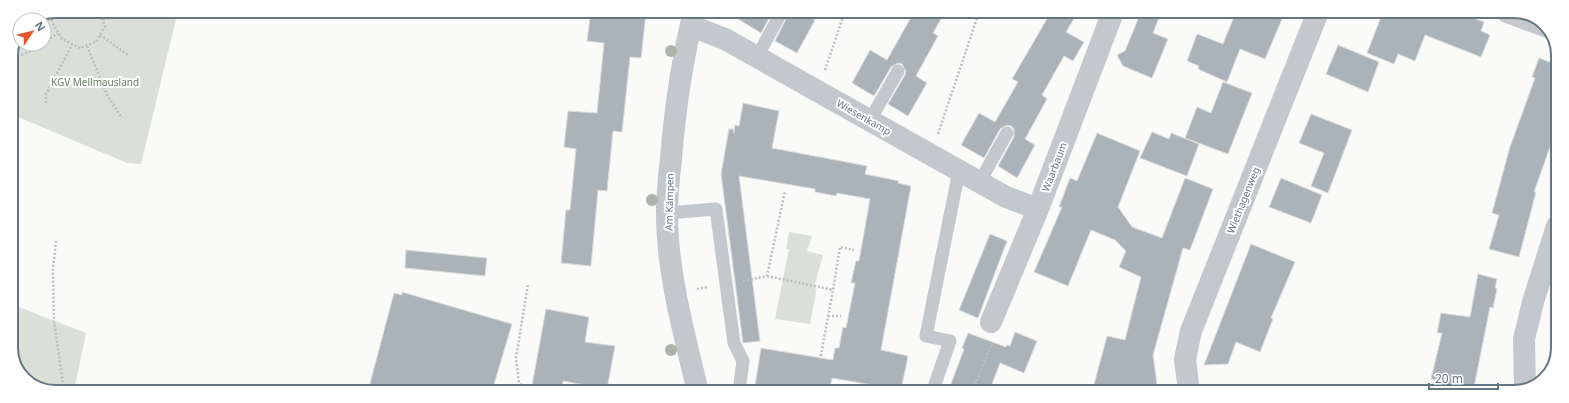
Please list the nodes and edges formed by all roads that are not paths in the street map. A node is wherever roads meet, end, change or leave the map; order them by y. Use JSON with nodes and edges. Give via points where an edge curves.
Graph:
{"nodes":[{"id":1,"x":778,"y":18,"type":"edge"},
{"id":2,"x":1111,"y":18,"type":"edge"},
{"id":3,"x":1316,"y":18,"type":"edge"},
{"id":4,"x":693,"y":19,"type":"edge"},
{"id":5,"x":757,"y":57,"type":"junction"},
{"id":6,"x":898,"y":71,"type":"dead end"},
{"id":7,"x":870,"y":120,"type":"junction"},
{"id":8,"x":1007,"y":133,"type":"dead end"},
{"id":9,"x":959,"y":171,"type":"junction"},
{"id":10,"x":979,"y":183,"type":"junction"},
{"id":11,"x":1038,"y":209,"type":"junction"},
{"id":12,"x":667,"y":213,"type":"junction"},
{"id":13,"x":1551,"y":245,"type":"edge"},
{"id":14,"x":991,"y":322,"type":"road end"},
{"id":15,"x":1525,"y":383,"type":"edge"},
{"id":16,"x":696,"y":385,"type":"edge"},
{"id":17,"x":740,"y":385,"type":"edge"},
{"id":18,"x":935,"y":385,"type":"edge"},
{"id":19,"x":1188,"y":385,"type":"edge"}],
"edges":[{"from":1,"to":5,"type":"lane"},
{"from":2,"to":11,"type":"street","name":"Waarbaum"},
{"from":3,"to":19,"type":"street","name":"Wiethagenweg","via":[[1191,331],[1185,358]]},
{"from":4,"to":5,"type":"street","name":"Wiesenkamp"},
{"from":4,"to":12,"type":"street","name":"Am Kämpen","via":[[679,83]]},
{"from":5,"to":7,"type":"street","name":"Wiesenkamp"},
{"from":6,"to":7,"type":"lane"},
{"from":7,"to":9,"type":"street","name":"Wiesenkamp"},
{"from":8,"to":10,"type":"lane"},
{"from":9,"to":10,"type":"street","name":"Wiesenkamp"},
{"from":9,"to":18,"type":"lane","via":[[926,336],[950,341]]},
{"from":10,"to":11,"type":"street","name":"Wiesenkamp","via":[[1006,198]]},
{"from":11,"to":14,"type":"street","name":"Waarbaum"},
{"from":12,"to":16,"type":"street","name":"Am Kämpen","via":[[676,292]]},
{"from":12,"to":17,"type":"lane","via":[[716,209],[734,343],[743,360]]},
{"from":13,"to":15,"type":"street","via":[[1524,340]]}]}
